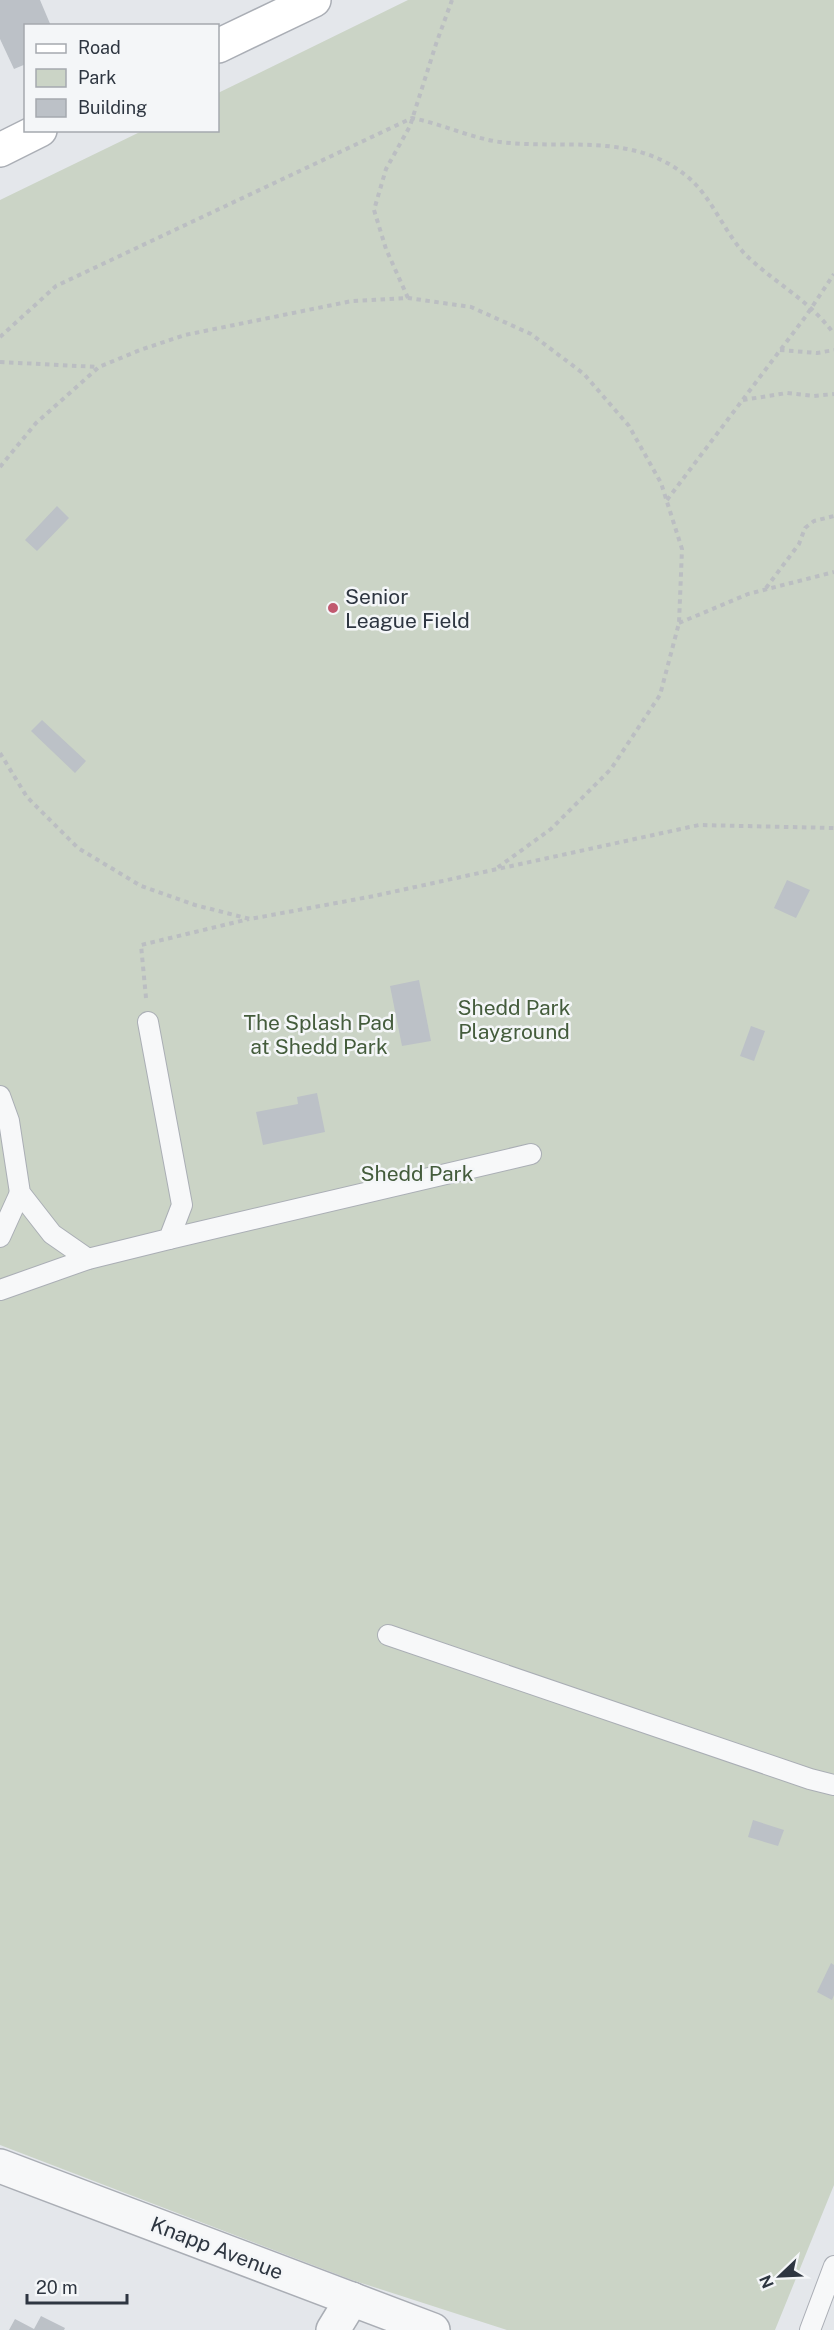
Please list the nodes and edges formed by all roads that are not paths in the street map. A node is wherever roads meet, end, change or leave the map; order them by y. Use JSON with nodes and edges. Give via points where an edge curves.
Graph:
{"nodes":[{"id":1,"x":314,"y":0,"type":"edge"},
{"id":2,"x":219,"y":46,"type":"edge"},
{"id":3,"x":36,"y":132,"type":"edge"},
{"id":4,"x":0,"y":150,"type":"edge"},
{"id":5,"x":148,"y":1022,"type":"road end"},
{"id":6,"x":0,"y":1096,"type":"edge"},
{"id":7,"x":531,"y":1154,"type":"dead end"},
{"id":8,"x":20,"y":1193,"type":"junction"},
{"id":9,"x":0,"y":1237,"type":"edge"},
{"id":10,"x":168,"y":1239,"type":"junction"},
{"id":11,"x":88,"y":1259,"type":"junction"},
{"id":12,"x":0,"y":1290,"type":"edge"},
{"id":13,"x":388,"y":1635,"type":"dead end"},
{"id":14,"x":834,"y":1785,"type":"edge"},
{"id":15,"x":3,"y":2174,"type":"edge"},
{"id":16,"x":834,"y":2266,"type":"edge"},
{"id":17,"x":352,"y":2299,"type":"junction"},
{"id":18,"x":333,"y":2330,"type":"edge"},
{"id":19,"x":434,"y":2330,"type":"edge"},
{"id":20,"x":810,"y":2330,"type":"edge"}],
"edges":[{"from":1,"to":2,"type":"main road"},
{"from":3,"to":4,"type":"main road"},
{"from":5,"to":10,"type":"lane","via":[[182,1205]]},
{"from":6,"to":8,"type":"lane","via":[[9,1121]]},
{"from":7,"to":10,"type":"lane"},
{"from":8,"to":9,"type":"lane"},
{"from":8,"to":11,"type":"lane","via":[[52,1234]]},
{"from":10,"to":11,"type":"lane"},
{"from":11,"to":12,"type":"lane"},
{"from":13,"to":14,"type":"lane"},
{"from":15,"to":17,"type":"street","name":"Knapp Avenue"},
{"from":16,"to":20,"type":"lane"},
{"from":17,"to":18,"type":"street"},
{"from":17,"to":19,"type":"street","name":"Knapp Avenue"}]}
